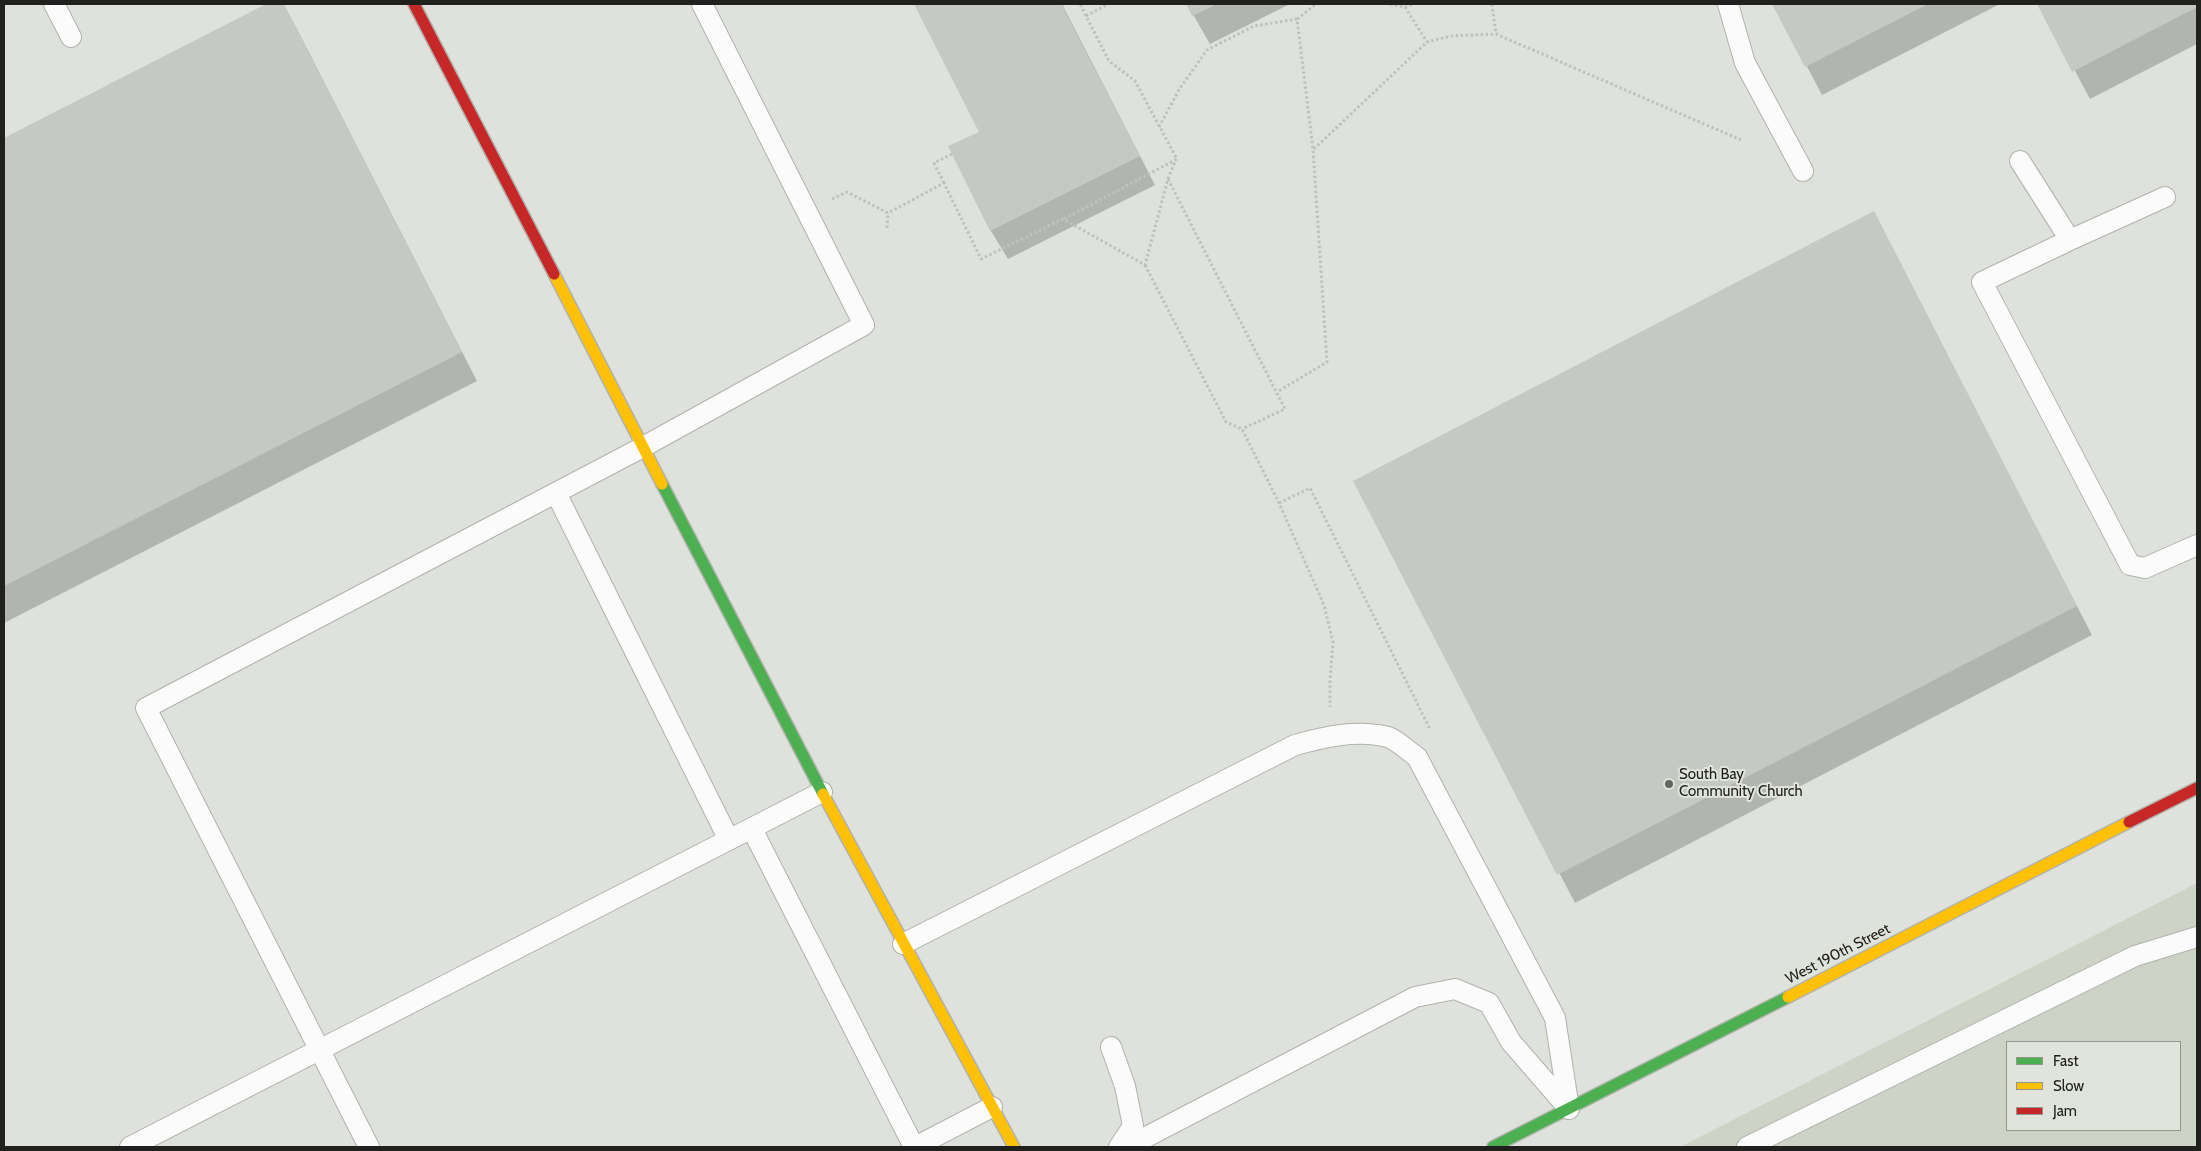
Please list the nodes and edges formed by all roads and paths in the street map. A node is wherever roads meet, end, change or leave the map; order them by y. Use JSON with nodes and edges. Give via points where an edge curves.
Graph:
{"nodes":[{"id":1,"x":54,"y":4,"type":"edge"},
{"id":2,"x":414,"y":4,"type":"edge"},
{"id":3,"x":702,"y":4,"type":"edge"},
{"id":4,"x":1080,"y":4,"type":"edge"},
{"id":5,"x":1108,"y":4,"type":"edge"},
{"id":6,"x":1316,"y":4,"type":"edge"},
{"id":7,"x":1390,"y":4,"type":"edge"},
{"id":8,"x":1413,"y":4,"type":"edge"},
{"id":9,"x":1492,"y":4,"type":"edge"},
{"id":10,"x":1728,"y":4,"type":"edge"},
{"id":11,"x":1406,"y":7,"type":"junction"},
{"id":12,"x":1086,"y":16,"type":"junction"},
{"id":13,"x":1297,"y":18,"type":"junction"},
{"id":14,"x":1496,"y":34,"type":"junction"},
{"id":15,"x":71,"y":37,"type":"dead end"},
{"id":16,"x":1427,"y":42,"type":"junction"},
{"id":17,"x":1159,"y":127,"type":"junction"},
{"id":18,"x":1741,"y":140,"type":"dead end"},
{"id":19,"x":1313,"y":149,"type":"junction"},
{"id":20,"x":952,"y":154,"type":"dead end"},
{"id":21,"x":1176,"y":158,"type":"junction"},
{"id":22,"x":2020,"y":161,"type":"dead end"},
{"id":23,"x":1802,"y":171,"type":"dead end"},
{"id":24,"x":1168,"y":178,"type":"junction"},
{"id":25,"x":944,"y":183,"type":"junction"},
{"id":26,"x":2165,"y":197,"type":"dead end"},
{"id":27,"x":824,"y":203,"type":"dead end"},
{"id":28,"x":888,"y":213,"type":"junction"},
{"id":29,"x":1063,"y":220,"type":"junction"},
{"id":30,"x":887,"y":228,"type":"dead end"},
{"id":31,"x":2070,"y":240,"type":"junction"},
{"id":32,"x":1146,"y":265,"type":"junction"},
{"id":33,"x":1277,"y":392,"type":"junction"},
{"id":34,"x":1242,"y":430,"type":"junction"},
{"id":35,"x":643,"y":447,"type":"junction"},
{"id":36,"x":556,"y":493,"type":"junction"},
{"id":37,"x":1278,"y":504,"type":"junction"},
{"id":38,"x":2197,"y":546,"type":"edge"},
{"id":39,"x":1430,"y":730,"type":"dead end"},
{"id":40,"x":1330,"y":736,"type":"junction"},
{"id":41,"x":2197,"y":788,"type":"edge"},
{"id":42,"x":822,"y":792,"type":"junction"},
{"id":43,"x":752,"y":829,"type":"junction"},
{"id":44,"x":729,"y":840,"type":"junction"},
{"id":45,"x":2197,"y":937,"type":"edge"},
{"id":46,"x":903,"y":944,"type":"junction"},
{"id":47,"x":1111,"y":1047,"type":"dead end"},
{"id":48,"x":318,"y":1050,"type":"junction"},
{"id":49,"x":992,"y":1107,"type":"junction"},
{"id":50,"x":1569,"y":1109,"type":"junction"},
{"id":51,"x":130,"y":1147,"type":"edge"},
{"id":52,"x":369,"y":1147,"type":"edge"},
{"id":53,"x":914,"y":1147,"type":"edge"},
{"id":54,"x":1014,"y":1147,"type":"edge"},
{"id":55,"x":1119,"y":1147,"type":"edge"},
{"id":56,"x":1127,"y":1147,"type":"edge"},
{"id":57,"x":1493,"y":1147,"type":"edge"},
{"id":58,"x":1747,"y":1147,"type":"edge"}],
"edges":[{"from":1,"to":15,"type":"lane"},
{"from":2,"to":35,"type":"street"},
{"from":3,"to":35,"type":"lane","via":[[864,325]]},
{"from":4,"to":12,"type":"path"},
{"from":5,"to":12,"type":"path"},
{"from":6,"to":13,"type":"path"},
{"from":7,"to":11,"type":"path"},
{"from":8,"to":11,"type":"path"},
{"from":9,"to":14,"type":"path"},
{"from":10,"to":23,"type":"lane","via":[[1745,63]]},
{"from":11,"to":16,"type":"path"},
{"from":12,"to":17,"type":"path","via":[[1109,61],[1135,81]]},
{"from":13,"to":17,"type":"path","via":[[1254,26],[1207,50],[1180,88]]},
{"from":13,"to":19,"type":"path"},
{"from":14,"to":16,"type":"path","via":[[1451,36]]},
{"from":14,"to":18,"type":"path"},
{"from":16,"to":19,"type":"path"},
{"from":17,"to":21,"type":"path"},
{"from":19,"to":33,"type":"path","via":[[1327,362]]},
{"from":20,"to":25,"type":"path","via":[[934,163]]},
{"from":21,"to":24,"type":"path"},
{"from":21,"to":29,"type":"path"},
{"from":22,"to":31,"type":"lane"},
{"from":24,"to":32,"type":"path"},
{"from":24,"to":33,"type":"path"},
{"from":25,"to":28,"type":"path"},
{"from":25,"to":29,"type":"path","via":[[981,260]]},
{"from":26,"to":31,"type":"lane"},
{"from":27,"to":28,"type":"path","via":[[846,192]]},
{"from":28,"to":30,"type":"path"},
{"from":29,"to":32,"type":"path"},
{"from":31,"to":38,"type":"lane","via":[[1982,282],[2130,565],[2145,568]]},
{"from":32,"to":34,"type":"path","via":[[1226,422]]},
{"from":33,"to":34,"type":"path","via":[[1285,409]]},
{"from":34,"to":37,"type":"path"},
{"from":35,"to":36,"type":"lane"},
{"from":35,"to":42,"type":"street"},
{"from":36,"to":44,"type":"lane"},
{"from":36,"to":48,"type":"lane","via":[[146,708]]},
{"from":37,"to":39,"type":"path","via":[[1310,488]]},
{"from":37,"to":40,"type":"path","via":[[1324,605],[1333,642]]},
{"from":40,"to":46,"type":"lane","via":[[1295,745]]},
{"from":40,"to":50,"type":"lane","via":[[1389,737],[1417,757],[1555,1018]]},
{"from":41,"to":50,"type":"street","name":"West 190th Street"},
{"from":42,"to":43,"type":"lane"},
{"from":42,"to":46,"type":"street"},
{"from":43,"to":44,"type":"lane"},
{"from":43,"to":53,"type":"lane"},
{"from":44,"to":48,"type":"lane"},
{"from":45,"to":58,"type":"lane","via":[[2135,956]]},
{"from":46,"to":49,"type":"street"},
{"from":47,"to":55,"type":"lane","via":[[1125,1086],[1133,1126]]},
{"from":48,"to":51,"type":"lane"},
{"from":48,"to":52,"type":"lane"},
{"from":49,"to":53,"type":"lane"},
{"from":49,"to":54,"type":"street"},
{"from":50,"to":56,"type":"lane","via":[[1511,1042],[1489,1003],[1455,989],[1415,996]]},
{"from":50,"to":57,"type":"street","name":"West 190th Street"}]}
